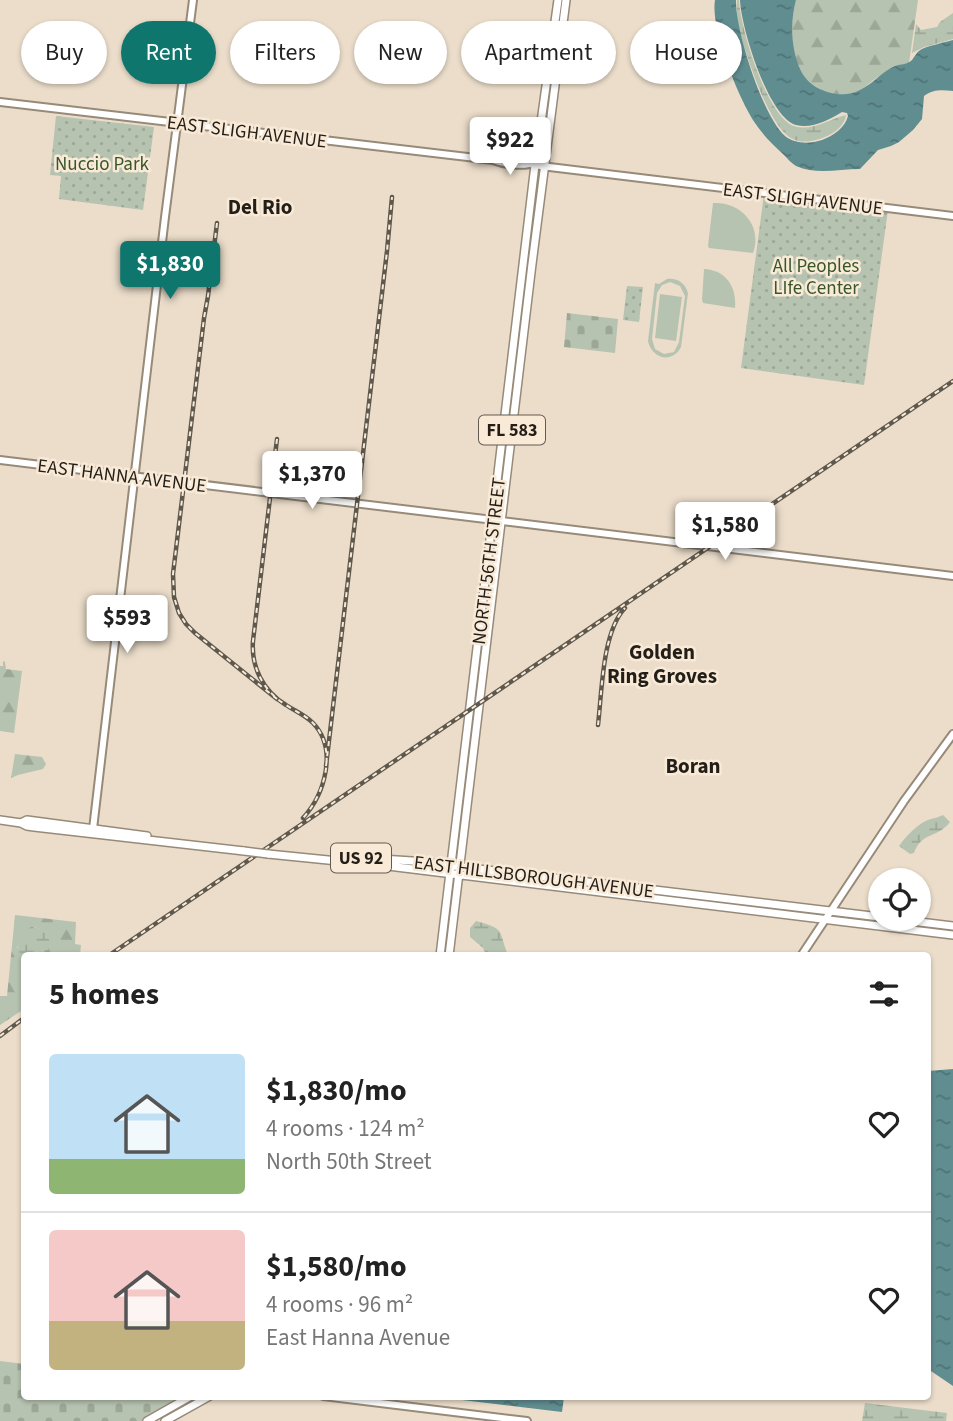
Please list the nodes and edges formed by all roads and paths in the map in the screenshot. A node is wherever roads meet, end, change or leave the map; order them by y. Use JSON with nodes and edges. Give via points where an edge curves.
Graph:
{"nodes":[{"id":1,"x":193,"y":0,"type":"edge"},
{"id":2,"x":558,"y":0,"type":"edge"},
{"id":3,"x":566,"y":0,"type":"edge"},
{"id":4,"x":0,"y":102,"type":"edge"},
{"id":5,"x":178,"y":123,"type":"junction"},
{"id":6,"x":532,"y":164,"type":"junction"},
{"id":7,"x":544,"y":167,"type":"junction"},
{"id":8,"x":953,"y":216,"type":"edge"},
{"id":9,"x":528,"y":263,"type":"junction"},
{"id":10,"x":0,"y":460,"type":"edge"},
{"id":11,"x":135,"y":477,"type":"junction"},
{"id":12,"x":497,"y":520,"type":"junction"},
{"id":13,"x":953,"y":576,"type":"edge"},
{"id":14,"x":953,"y":734,"type":"edge"},
{"id":15,"x":0,"y":820,"type":"edge"},
{"id":16,"x":94,"y":832,"type":"junction"},
{"id":17,"x":457,"y":848,"type":"junction"},
{"id":18,"x":432,"y":868,"type":"junction"},
{"id":19,"x":455,"y":870,"type":"junction"},
{"id":20,"x":478,"y":873,"type":"junction"},
{"id":21,"x":541,"y":885,"type":"junction"},
{"id":22,"x":585,"y":890,"type":"junction"},
{"id":23,"x":457,"y":892,"type":"junction"},
{"id":24,"x":448,"y":893,"type":"junction"},
{"id":25,"x":839,"y":898,"type":"junction"},
{"id":26,"x":831,"y":911,"type":"junction"},
{"id":27,"x":849,"y":913,"type":"junction"},
{"id":28,"x":868,"y":915,"type":"edge"},
{"id":29,"x":826,"y":919,"type":"junction"},
{"id":30,"x":931,"y":923,"type":"edge"},
{"id":31,"x":953,"y":926,"type":"edge"},
{"id":32,"x":953,"y":934,"type":"edge"},
{"id":33,"x":441,"y":952,"type":"edge"},
{"id":34,"x":450,"y":952,"type":"edge"},
{"id":35,"x":804,"y":952,"type":"edge"},
{"id":36,"x":184,"y":1400,"type":"edge"},
{"id":37,"x":203,"y":1400,"type":"edge"},
{"id":38,"x":356,"y":1400,"type":"edge"},
{"id":39,"x":151,"y":1420,"type":"edge"},
{"id":40,"x":164,"y":1421,"type":"edge"},
{"id":41,"x":527,"y":1421,"type":"edge"}],
"edges":[{"from":1,"to":5,"type":"street"},
{"from":2,"to":6,"type":"main road","name":"NORTH 56TH STREET","number":"FL 583"},
{"from":3,"to":7,"type":"main road","name":"NORTH 56TH STREET","number":"FL 583"},
{"from":4,"to":5,"type":"street","name":"EAST SLIGH AVENUE"},
{"from":5,"to":6,"type":"street","name":"EAST SLIGH AVENUE"},
{"from":5,"to":11,"type":"street"},
{"from":6,"to":7,"type":"street","name":"EAST SLIGH AVENUE"},
{"from":6,"to":9,"type":"main road","name":"NORTH 56TH STREET","number":"FL 583"},
{"from":7,"to":8,"type":"street","name":"EAST SLIGH AVENUE"},
{"from":7,"to":9,"type":"main road","name":"NORTH 56TH STREET","number":"FL 583"},
{"from":9,"to":12,"type":"main road","name":"NORTH 56TH STREET","number":"FL 583"},
{"from":10,"to":11,"type":"street","name":"EAST HANNA AVENUE"},
{"from":11,"to":12,"type":"street","name":"EAST HANNA AVENUE"},
{"from":11,"to":16,"type":"street"},
{"from":12,"to":13,"type":"street","name":"EAST HANNA AVENUE"},
{"from":12,"to":17,"type":"main road","name":"NORTH 56TH STREET","number":"FL 583"},
{"from":14,"to":25,"type":"street"},
{"from":15,"to":16,"type":"main road","name":"EAST HILLSBOROUGH AVENUE","number":"US 92"},
{"from":16,"to":18,"type":"main road","name":"EAST HILLSBOROUGH AVENUE","number":"US 92","bridge":true},
{"from":17,"to":18,"type":"main road"},
{"from":17,"to":19,"type":"main road","name":"NORTH 56TH STREET","number":"FL 583"},
{"from":17,"to":20,"type":"main road"},
{"from":18,"to":19,"type":"main road","name":"EAST HILLSBOROUGH AVENUE","number":"US 92"},
{"from":18,"to":24,"type":"main road","via":[[444,880]]},
{"from":19,"to":20,"type":"main road","name":"EAST HILLSBOROUGH AVENUE","number":"US 92"},
{"from":19,"to":23,"type":"main road","name":"NORTH 56TH STREET","number":"FL 583"},
{"from":19,"to":24,"type":"main road","name":"NORTH 56TH STREET","number":"FL 583"},
{"from":20,"to":21,"type":"main road","name":"EAST HILLSBOROUGH AVENUE","number":"US 92"},
{"from":20,"to":23,"type":"main road"},
{"from":20,"to":26,"type":"main road","name":"EAST HILLSBOROUGH AVENUE","number":"US 92"},
{"from":21,"to":22,"type":"main road","name":"EAST HILLSBOROUGH AVENUE","number":"US 92"},
{"from":21,"to":22,"type":"main road","via":[[565,896]]},
{"from":22,"to":29,"type":"main road","name":"EAST HILLSBOROUGH AVENUE","number":"US 92"},
{"from":23,"to":34,"type":"main road","name":"NORTH 56TH STREET","number":"FL 583"},
{"from":24,"to":33,"type":"main road","name":"NORTH 56TH STREET","number":"FL 583"},
{"from":25,"to":26,"type":"street"},
{"from":25,"to":27,"type":"street"},
{"from":26,"to":27,"type":"main road","name":"EAST HILLSBOROUGH AVENUE","number":"US 92"},
{"from":26,"to":29,"type":"street"},
{"from":27,"to":28,"type":"main road","name":"EAST HILLSBOROUGH AVENUE","number":"US 92"},
{"from":29,"to":32,"type":"main road","number":"US 92"},
{"from":29,"to":35,"type":"street"},
{"from":30,"to":31,"type":"main road"},
{"from":36,"to":39,"type":"main road"},
{"from":37,"to":40,"type":"main road"},
{"from":38,"to":41,"type":"street"}]}
